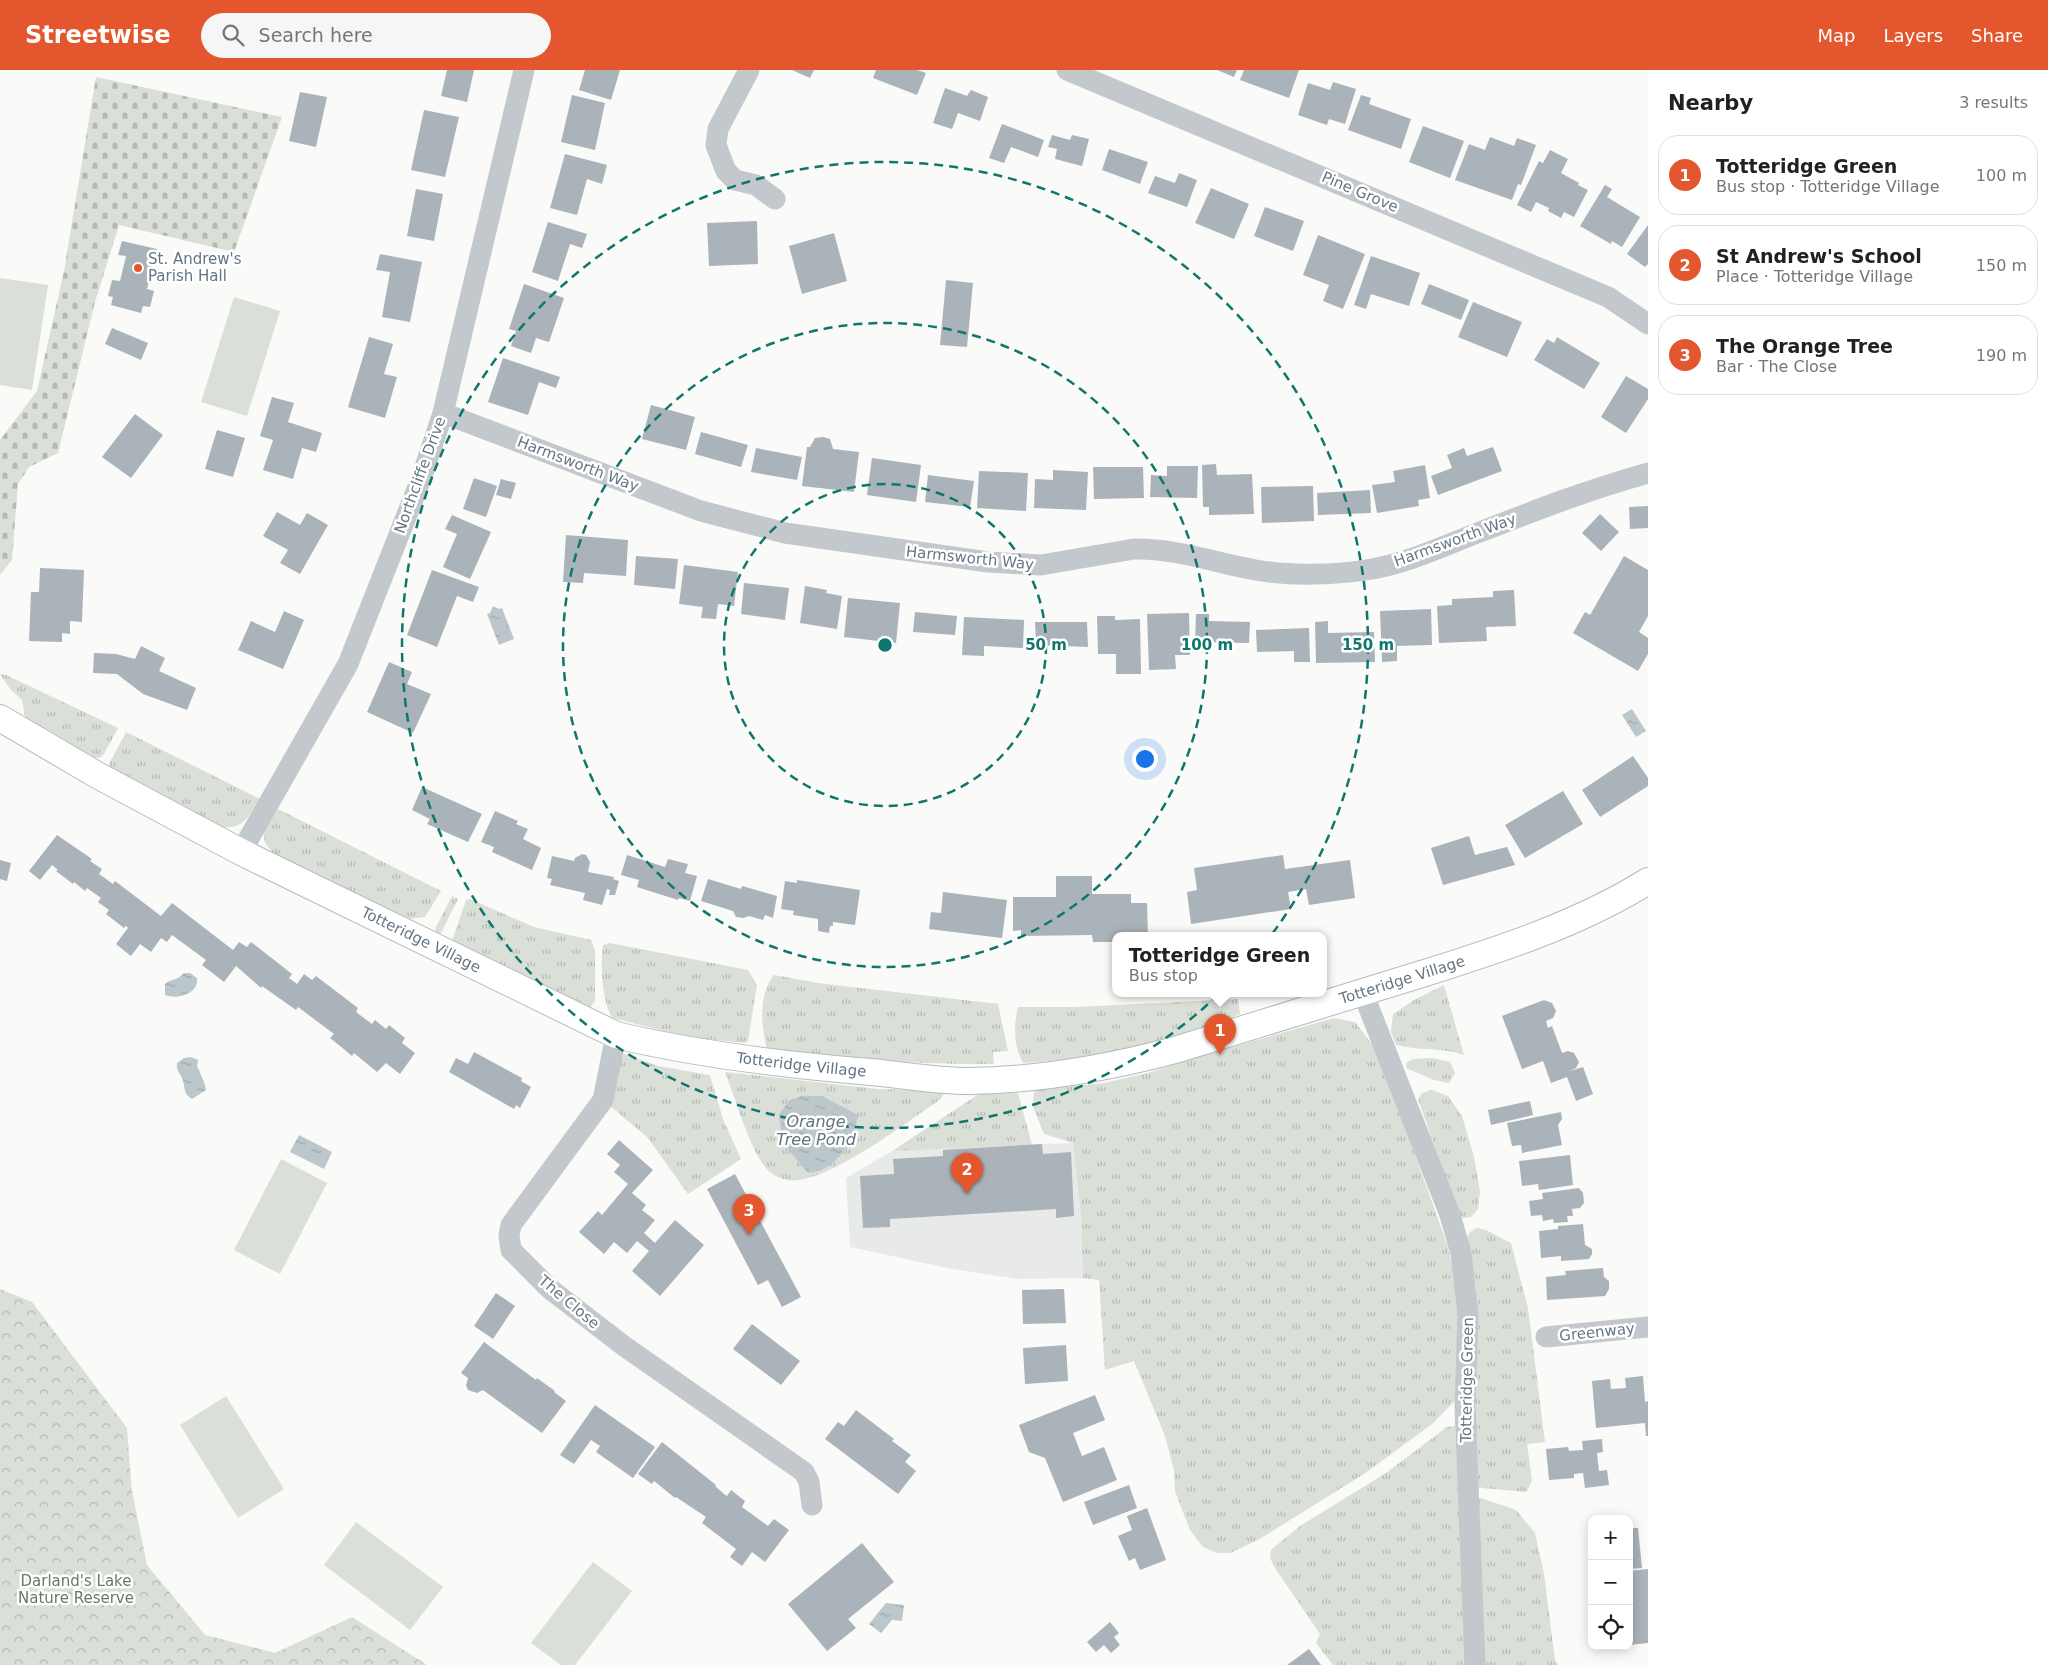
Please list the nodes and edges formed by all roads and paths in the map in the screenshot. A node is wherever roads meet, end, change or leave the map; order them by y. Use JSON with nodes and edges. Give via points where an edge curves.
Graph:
{"nodes":[{"id":1,"x":524,"y":70,"type":"edge"},
{"id":2,"x":749,"y":70,"type":"edge"},
{"id":3,"x":1067,"y":70,"type":"edge"},
{"id":4,"x":775,"y":199,"type":"dead end"},
{"id":5,"x":1648,"y":324,"type":"edge"},
{"id":6,"x":443,"y":413,"type":"junction"},
{"id":7,"x":1648,"y":473,"type":"edge"},
{"id":8,"x":0,"y":718,"type":"edge"},
{"id":9,"x":242,"y":852,"type":"junction"},
{"id":10,"x":1648,"y":882,"type":"edge"},
{"id":11,"x":1363,"y":992,"type":"junction"},
{"id":12,"x":616,"y":1035,"type":"junction"},
{"id":13,"x":1648,"y":1326,"type":"edge"},
{"id":14,"x":1546,"y":1337,"type":"dead end"},
{"id":15,"x":812,"y":1505,"type":"dead end"},
{"id":16,"x":1475,"y":1665,"type":"edge"}],
"edges":[{"from":1,"to":6,"type":"street","name":"Northcliffe Drive"},
{"from":2,"to":4,"type":"street","via":[[718,129],[716,145],[726,171],[735,180],[756,185]]},
{"from":3,"to":5,"type":"street","name":"Pine Grove","via":[[1590,289]]},
{"from":6,"to":7,"type":"street","name":"Harmsworth Way","via":[[701,511],[785,533],[988,562],[1041,566],[1147,549],[1258,571],[1300,574],[1366,570],[1412,558],[1570,496]]},
{"from":6,"to":9,"type":"street","name":"Northcliffe Drive","via":[[421,479],[348,664]]},
{"from":8,"to":9,"type":"main road","name":"Totteridge Village","via":[[97,775]]},
{"from":9,"to":12,"type":"main road","name":"Totteridge Village"},
{"from":10,"to":11,"type":"main road","name":"Totteridge Village","via":[[1567,924]]},
{"from":11,"to":12,"type":"main road","name":"Totteridge Village","via":[[1129,1062],[1089,1070],[968,1081],[800,1066],[670,1048]]},
{"from":11,"to":16,"type":"street","name":"Totteridge Green","via":[[1450,1215],[1461,1253],[1468,1314],[1465,1406]]},
{"from":12,"to":15,"type":"street","name":"The Close","via":[[603,1100],[511,1225],[511,1250],[550,1289],[624,1346],[804,1472],[809,1482]]},
{"from":13,"to":14,"type":"street","name":"Greenway"}]}
